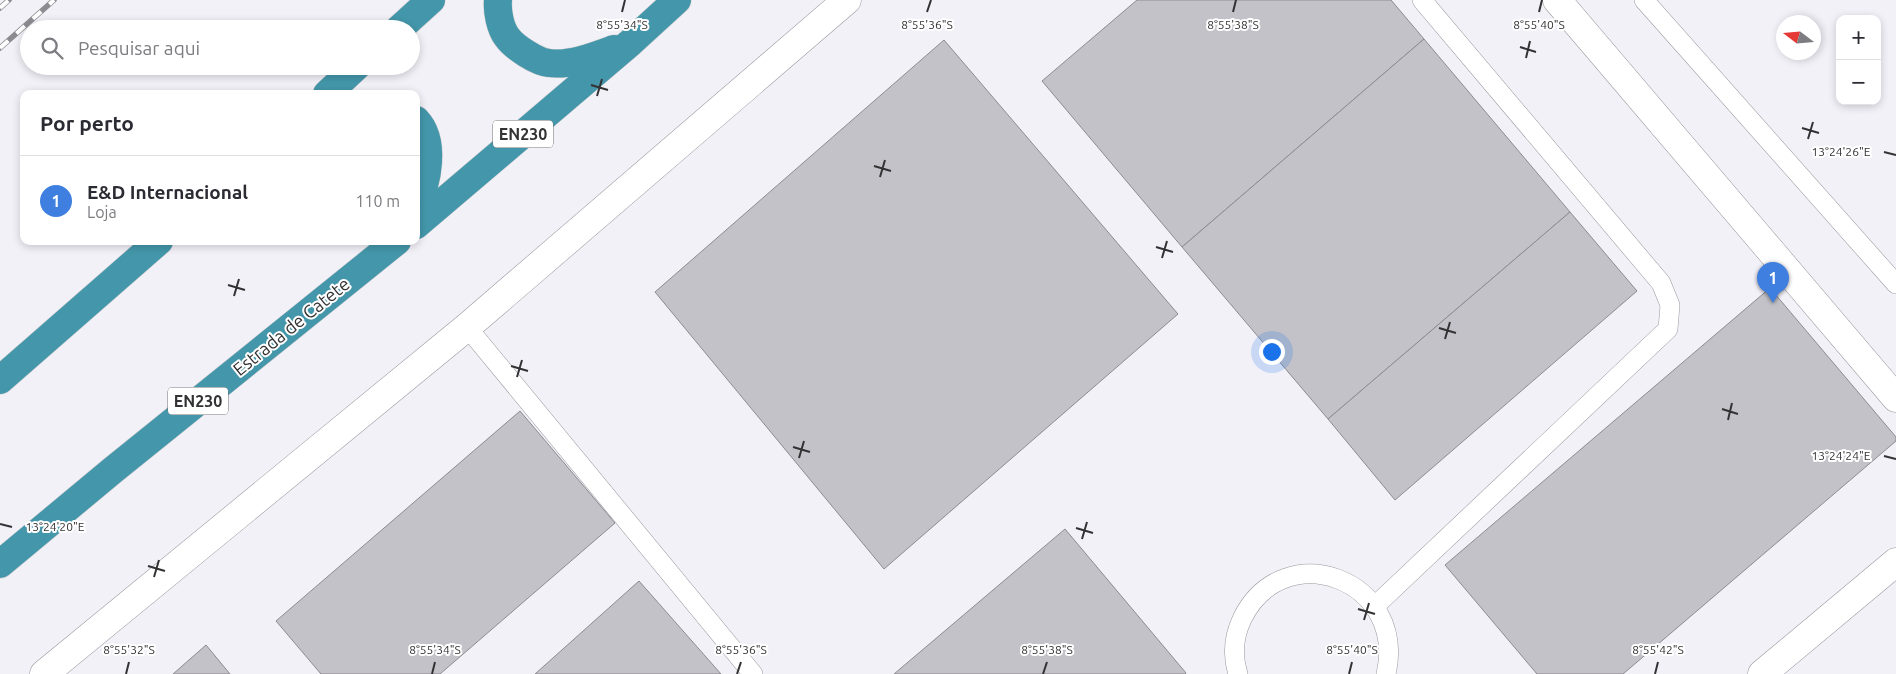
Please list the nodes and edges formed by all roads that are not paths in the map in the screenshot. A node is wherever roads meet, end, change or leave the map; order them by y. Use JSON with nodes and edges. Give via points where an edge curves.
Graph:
{"nodes":[{"id":1,"x":431,"y":0,"type":"edge"},
{"id":2,"x":498,"y":0,"type":"edge"},
{"id":3,"x":677,"y":0,"type":"edge"},
{"id":4,"x":847,"y":0,"type":"edge"},
{"id":5,"x":1422,"y":0,"type":"edge"},
{"id":6,"x":1557,"y":0,"type":"edge"},
{"id":7,"x":1644,"y":0,"type":"edge"},
{"id":8,"x":408,"y":20,"type":"edge"},
{"id":9,"x":630,"y":43,"type":"junction"},
{"id":10,"x":347,"y":75,"type":"edge"},
{"id":11,"x":331,"y":90,"type":"edge"},
{"id":12,"x":420,"y":124,"type":"edge"},
{"id":13,"x":420,"y":195,"type":"edge"},
{"id":14,"x":420,"y":222,"type":"edge"},
{"id":15,"x":153,"y":245,"type":"edge"},
{"id":16,"x":392,"y":245,"type":"edge"},
{"id":17,"x":1896,"y":284,"type":"edge"},
{"id":18,"x":467,"y":327,"type":"junction"},
{"id":19,"x":0,"y":380,"type":"edge"},
{"id":20,"x":1896,"y":398,"type":"edge"},
{"id":21,"x":1896,"y":562,"type":"edge"},
{"id":22,"x":0,"y":564,"type":"edge"},
{"id":23,"x":1375,"y":606,"type":"junction"},
{"id":24,"x":44,"y":674,"type":"edge"},
{"id":25,"x":753,"y":674,"type":"edge"},
{"id":26,"x":1238,"y":674,"type":"edge"},
{"id":27,"x":1386,"y":674,"type":"edge"},
{"id":28,"x":1762,"y":674,"type":"edge"}],
"edges":[{"from":1,"to":8,"type":"highway"},
{"from":2,"to":9,"type":"highway","number":"EN230","via":[[497,10],[506,37],[527,54],[549,64],[582,60]]},
{"from":3,"to":9,"type":"highway","number":"EN230"},
{"from":4,"to":18,"type":"street"},
{"from":5,"to":23,"type":"lane","via":[[1661,283],[1670,305],[1668,329]]},
{"from":6,"to":20,"type":"street"},
{"from":7,"to":17,"type":"lane"},
{"from":9,"to":14,"type":"highway","number":"EN230"},
{"from":10,"to":11,"type":"highway"},
{"from":12,"to":13,"type":"highway","via":[[429,148],[427,175]]},
{"from":15,"to":19,"type":"highway"},
{"from":16,"to":22,"type":"highway","name":"Estrada de Catete","number":"EN230"},
{"from":18,"to":24,"type":"street"},
{"from":18,"to":25,"type":"lane"},
{"from":21,"to":28,"type":"street"},
{"from":23,"to":26,"type":"lane","via":[[1363,592],[1329,576],[1292,576],[1274,584],[1259,594],[1238,626],[1234,644],[1234,663]]},
{"from":23,"to":27,"type":"lane","via":[[1389,641],[1390,660]]}]}
